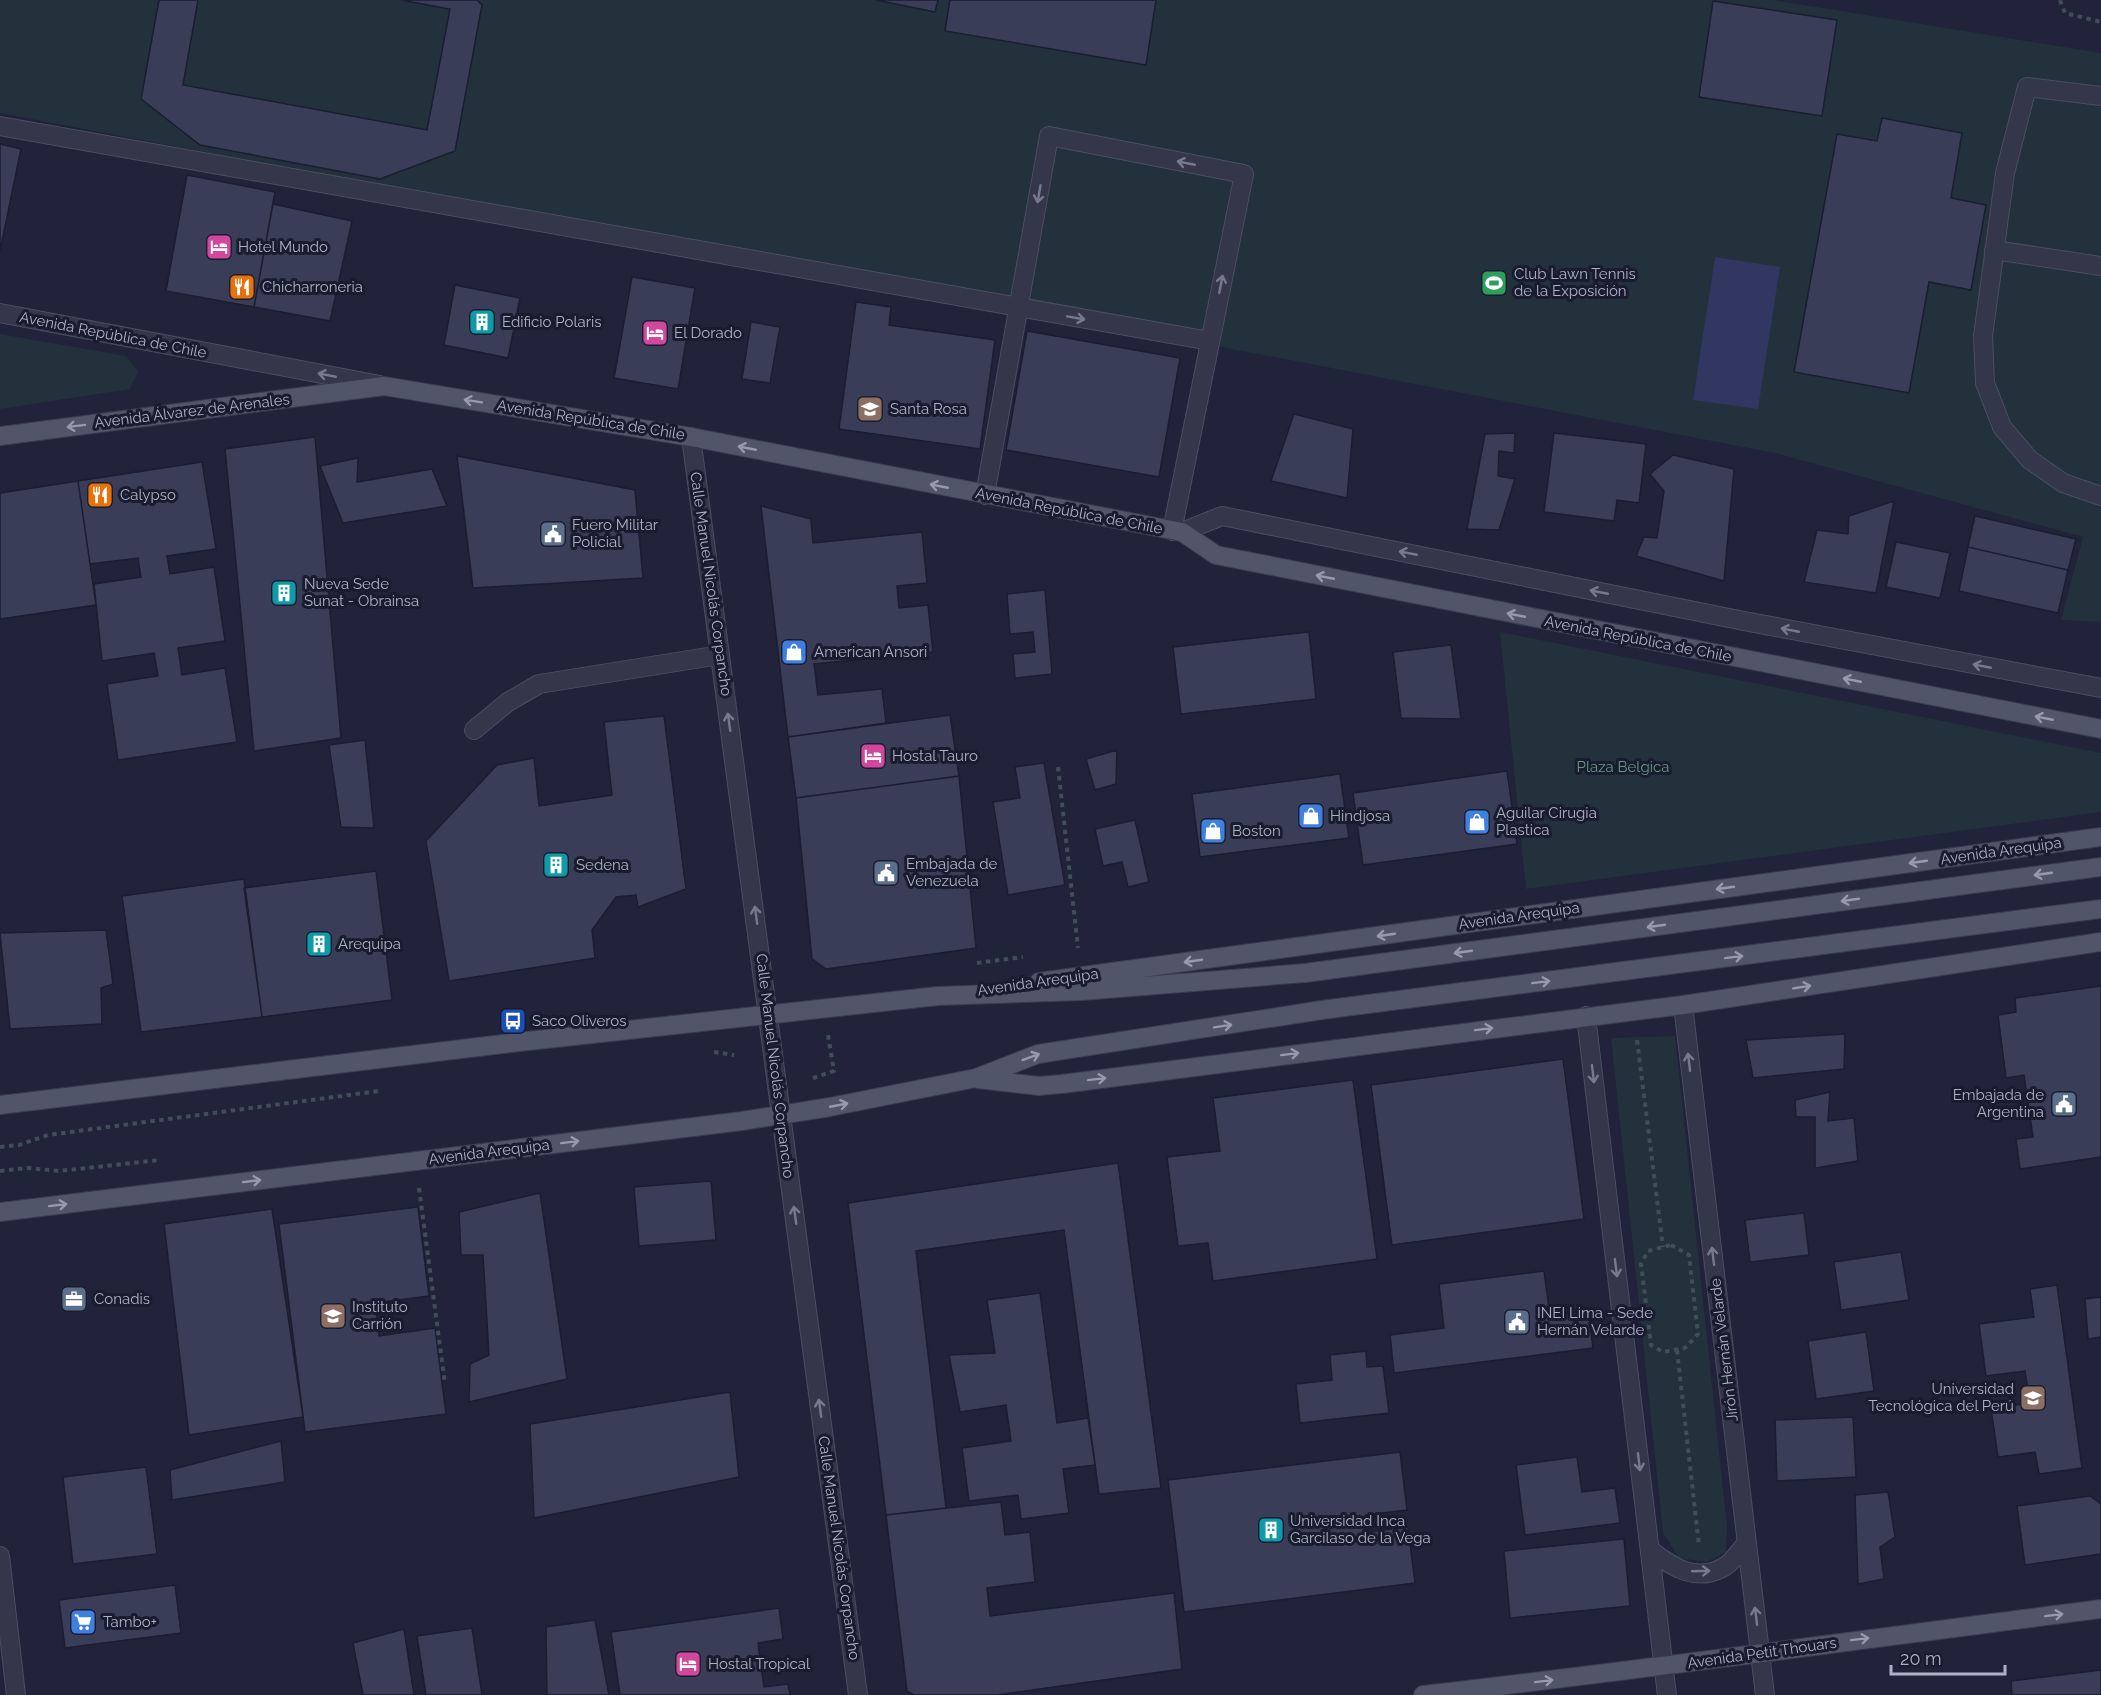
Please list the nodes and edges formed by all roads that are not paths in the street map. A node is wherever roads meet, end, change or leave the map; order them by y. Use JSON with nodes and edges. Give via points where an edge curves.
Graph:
{"nodes":[{"id":1,"x":2101,"y":96,"type":"edge"},
{"id":2,"x":0,"y":126,"type":"edge"},
{"id":3,"x":1994,"y":250,"type":"junction"},
{"id":4,"x":2101,"y":266,"type":"edge"},
{"id":5,"x":1018,"y":308,"type":"junction"},
{"id":6,"x":0,"y":313,"type":"edge"},
{"id":7,"x":1210,"y":341,"type":"junction"},
{"id":8,"x":384,"y":386,"type":"junction"},
{"id":9,"x":0,"y":436,"type":"edge"},
{"id":10,"x":691,"y":437,"type":"junction"},
{"id":11,"x":985,"y":495,"type":"junction"},
{"id":12,"x":2101,"y":496,"type":"edge"},
{"id":13,"x":1177,"y":532,"type":"junction"},
{"id":14,"x":720,"y":655,"type":"junction"},
{"id":15,"x":2101,"y":688,"type":"edge"},
{"id":16,"x":2101,"y":729,"type":"edge"},
{"id":17,"x":474,"y":730,"type":"dead end"},
{"id":18,"x":2101,"y":838,"type":"edge"},
{"id":19,"x":2101,"y":867,"type":"edge"},
{"id":20,"x":2101,"y":909,"type":"edge"},
{"id":21,"x":2101,"y":942,"type":"edge"},
{"id":22,"x":938,"y":996,"type":"junction"},
{"id":23,"x":1683,"y":1005,"type":"junction"},
{"id":24,"x":769,"y":1014,"type":"junction"},
{"id":25,"x":1586,"y":1016,"type":"junction"},
{"id":26,"x":976,"y":1078,"type":"junction"},
{"id":27,"x":0,"y":1106,"type":"edge"},
{"id":28,"x":782,"y":1115,"type":"junction"},
{"id":29,"x":0,"y":1212,"type":"edge"},
{"id":30,"x":1747,"y":1543,"type":"junction"},
{"id":31,"x":1650,"y":1550,"type":"junction"},
{"id":32,"x":0,"y":1556,"type":"edge"},
{"id":33,"x":2101,"y":1610,"type":"edge"},
{"id":34,"x":1761,"y":1652,"type":"junction"},
{"id":35,"x":1664,"y":1667,"type":"junction"},
{"id":36,"x":16,"y":1695,"type":"edge"},
{"id":37,"x":858,"y":1695,"type":"edge"},
{"id":38,"x":1423,"y":1695,"type":"edge"},
{"id":39,"x":1667,"y":1695,"type":"edge"},
{"id":40,"x":1765,"y":1695,"type":"edge"}],
"edges":[{"from":1,"to":3,"type":"street","via":[[2027,87],[2005,173]]},
{"from":2,"to":5,"type":"street"},
{"from":3,"to":4,"type":"street"},
{"from":3,"to":12,"type":"street","via":[[1983,336],[1985,383],[2002,427],[2030,460],[2063,483]]},
{"from":5,"to":7,"type":"street","one_way":true},
{"from":7,"to":5,"type":"street","one_way":true,"via":[[1244,174],[1049,136]]},
{"from":5,"to":11,"type":"street"},
{"from":8,"to":6,"type":"street","name":"Avenida República de Chile","one_way":true},
{"from":7,"to":13,"type":"street"},
{"from":8,"to":9,"type":"main road","name":"Avenida Álvarez de Arenales","one_way":true},
{"from":10,"to":8,"type":"main road","name":"Avenida República de Chile","one_way":true},
{"from":11,"to":10,"type":"main road","name":"Avenida República de Chile","one_way":true},
{"from":10,"to":14,"type":"street","name":"Calle Manuel Nicolás Corpancho"},
{"from":11,"to":13,"type":"main road","name":"Avenida República de Chile"},
{"from":15,"to":13,"type":"street","name":"Avenida República de Chile","one_way":true,"via":[[1222,516]]},
{"from":16,"to":13,"type":"main road","name":"Avenida República de Chile","one_way":true,"via":[[1215,555]]},
{"from":14,"to":17,"type":"street","via":[[539,684],[508,702]]},
{"from":24,"to":14,"type":"street","name":"Calle Manuel Nicolás Corpancho","one_way":true},
{"from":18,"to":22,"type":"main road","name":"Avenida Arequipa","one_way":true},
{"from":19,"to":22,"type":"main road","name":"Avenida Arequipa","one_way":true,"via":[[1305,974],[1082,991]]},
{"from":26,"to":20,"type":"main road","name":"Avenida Arequipa","one_way":true,"via":[[1038,1054],[1322,1010]]},
{"from":23,"to":21,"type":"main road","name":"Avenida Arequipa","one_way":true},
{"from":22,"to":24,"type":"main road","name":"Avenida Arequipa"},
{"from":23,"to":25,"type":"main road","name":"Avenida Arequipa"},
{"from":30,"to":23,"type":"street","name":"Jirón Hernán Velarde","one_way":true},
{"from":24,"to":27,"type":"main road","name":"Avenida Arequipa"},
{"from":24,"to":28,"type":"street","name":"Calle Manuel Nicolás Corpancho"},
{"from":26,"to":25,"type":"main road","name":"Avenida Arequipa","one_way":true,"via":[[1039,1086],[1062,1084]]},
{"from":25,"to":31,"type":"street","one_way":true},
{"from":28,"to":26,"type":"main road","name":"Avenida Arequipa","one_way":true},
{"from":29,"to":28,"type":"main road","name":"Avenida Arequipa","one_way":true},
{"from":37,"to":28,"type":"street","name":"Calle Manuel Nicolás Corpancho","one_way":true},
{"from":30,"to":31,"type":"street","via":[[1725,1566],[1702,1574],[1673,1568]]},
{"from":34,"to":30,"type":"street","name":"Jirón Hernán Velarde","one_way":true},
{"from":31,"to":35,"type":"street"},
{"from":32,"to":36,"type":"street"},
{"from":34,"to":33,"type":"main road","name":"Avenida Petit Thouars","one_way":true},
{"from":34,"to":35,"type":"main road","name":"Avenida Petit Thouars"},
{"from":34,"to":40,"type":"street","name":"Jirón Hernán Velarde"},
{"from":38,"to":35,"type":"main road","name":"Avenida Petit Thouars","one_way":true},
{"from":35,"to":39,"type":"street"}]}
